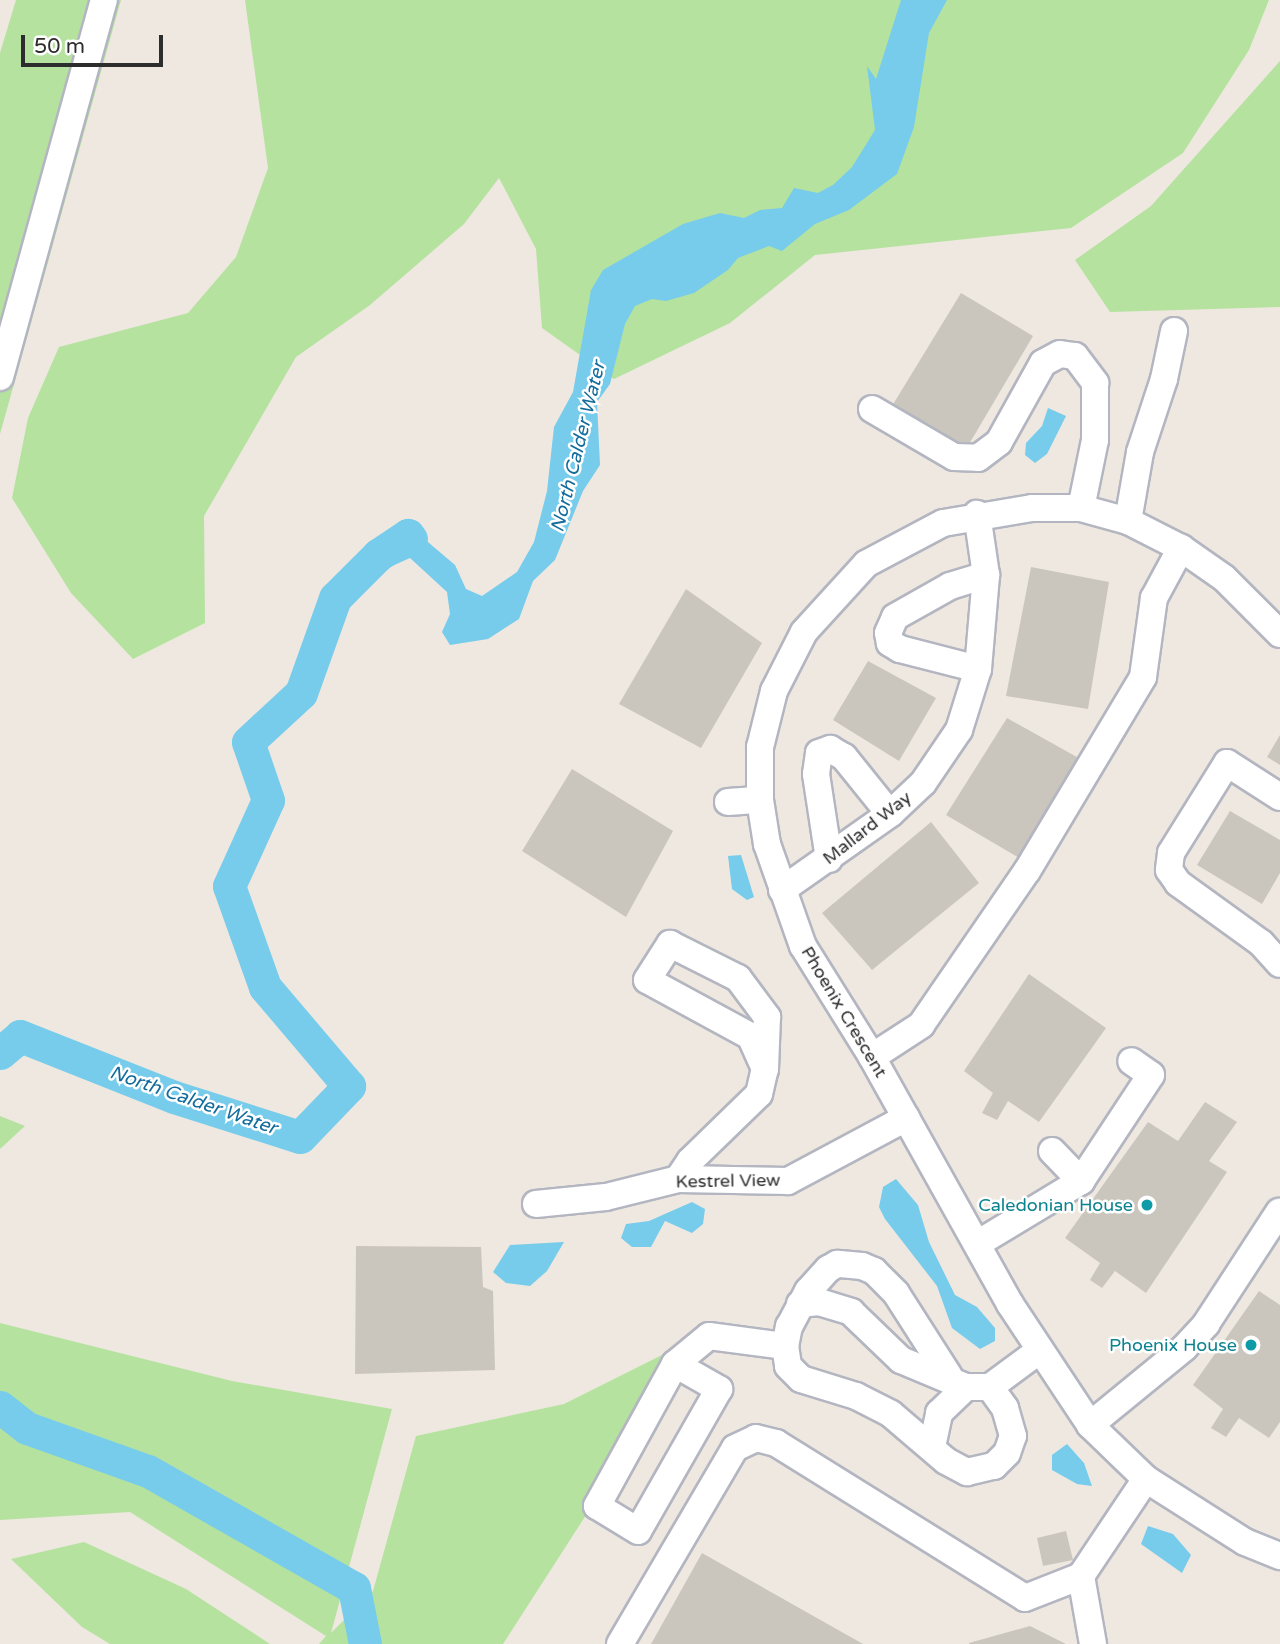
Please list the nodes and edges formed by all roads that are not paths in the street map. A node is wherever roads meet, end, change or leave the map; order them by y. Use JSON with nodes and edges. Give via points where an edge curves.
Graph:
{"nodes":[{"id":1,"x":104,"y":0,"type":"edge"},
{"id":2,"x":1174,"y":331,"type":"dead end"},
{"id":3,"x":0,"y":377,"type":"edge"},
{"id":4,"x":872,"y":409,"type":"dead end"},
{"id":5,"x":1081,"y":508,"type":"junction"},
{"id":6,"x":977,"y":514,"type":"junction"},
{"id":7,"x":1128,"y":521,"type":"junction"},
{"id":8,"x":1181,"y":548,"type":"junction"},
{"id":9,"x":986,"y":575,"type":"junction"},
{"id":10,"x":1280,"y":634,"type":"edge"},
{"id":11,"x":978,"y":669,"type":"junction"},
{"id":12,"x":1280,"y":797,"type":"edge"},
{"id":13,"x":760,"y":800,"type":"junction"},
{"id":14,"x":727,"y":802,"type":"dead end"},
{"id":15,"x":890,"y":814,"type":"junction"},
{"id":16,"x":829,"y":859,"type":"junction"},
{"id":17,"x":782,"y":890,"type":"junction"},
{"id":18,"x":1280,"y":964,"type":"edge"},
{"id":19,"x":872,"y":1057,"type":"junction"},
{"id":20,"x":1130,"y":1061,"type":"dead end"},
{"id":21,"x":765,"y":1069,"type":"junction"},
{"id":22,"x":906,"y":1118,"type":"junction"},
{"id":23,"x":1052,"y":1151,"type":"dead end"},
{"id":24,"x":678,"y":1179,"type":"junction"},
{"id":25,"x":1081,"y":1181,"type":"junction"},
{"id":26,"x":536,"y":1204,"type":"dead end"},
{"id":27,"x":1279,"y":1212,"type":"edge"},
{"id":28,"x":976,"y":1244,"type":"junction"},
{"id":29,"x":800,"y":1304,"type":"junction"},
{"id":30,"x":785,"y":1346,"type":"junction"},
{"id":31,"x":1040,"y":1350,"type":"junction"},
{"id":32,"x":675,"y":1364,"type":"junction"},
{"id":33,"x":968,"y":1383,"type":"junction"},
{"id":34,"x":1090,"y":1425,"type":"junction"},
{"id":35,"x":932,"y":1447,"type":"junction"},
{"id":36,"x":1146,"y":1479,"type":"junction"},
{"id":37,"x":1280,"y":1556,"type":"edge"},
{"id":38,"x":1081,"y":1576,"type":"junction"},
{"id":39,"x":620,"y":1644,"type":"edge"},
{"id":40,"x":1093,"y":1644,"type":"edge"}],
"edges":[{"from":1,"to":3,"type":"street"},
{"from":2,"to":7,"type":"street","via":[[1140,452]]},
{"from":4,"to":5,"type":"street","via":[[954,457],[978,458],[999,442],[1043,363],[1060,354],[1074,356],[1095,383],[1095,440]]},
{"from":5,"to":6,"type":"street","name":"Phoenix Crescent"},
{"from":5,"to":7,"type":"street","name":"Phoenix Crescent"},
{"from":6,"to":9,"type":"street","name":"Mallard Way"},
{"from":6,"to":13,"type":"street","name":"Phoenix Crescent","via":[[933,528],[866,564],[804,632],[769,709],[760,747]]},
{"from":7,"to":8,"type":"street","name":"Phoenix Crescent"},
{"from":8,"to":10,"type":"street","name":"Phoenix Crescent","via":[[1224,578]]},
{"from":8,"to":19,"type":"street","via":[[1154,598],[1143,677],[1027,871],[921,1025]]},
{"from":9,"to":11,"type":"street","name":"Mallard Way"},
{"from":9,"to":11,"type":"street","via":[[950,586],[895,617],[888,633],[890,643],[900,649]]},
{"from":11,"to":15,"type":"street","name":"Mallard Way","via":[[959,730],[923,783]]},
{"from":12,"to":18,"type":"street","via":[[1227,763],[1171,853],[1169,870],[1178,883],[1261,943]]},
{"from":13,"to":14,"type":"street"},
{"from":13,"to":17,"type":"street","name":"Phoenix Crescent","via":[[767,844]]},
{"from":15,"to":16,"type":"street","name":"Mallard Way"},
{"from":15,"to":16,"type":"street","via":[[844,757],[830,749],[819,753],[816,774]]},
{"from":16,"to":17,"type":"street","name":"Mallard Way"},
{"from":17,"to":19,"type":"street","name":"Phoenix Crescent","via":[[803,946]]},
{"from":19,"to":22,"type":"street","name":"Phoenix Crescent"},
{"from":20,"to":25,"type":"street","via":[[1151,1075]]},
{"from":21,"to":21,"type":"street","via":[[750,1036],[647,980],[670,944],[738,978],[767,1017]]},
{"from":21,"to":24,"type":"street","via":[[759,1094],[690,1161]]},
{"from":22,"to":24,"type":"street","name":"Kestrel View","via":[[789,1181]]},
{"from":22,"to":28,"type":"street","name":"Phoenix Crescent"},
{"from":23,"to":25,"type":"street"},
{"from":24,"to":26,"type":"street","name":"Kestrel View","via":[[606,1197]]},
{"from":25,"to":28,"type":"street"},
{"from":27,"to":34,"type":"street","via":[[1206,1324],[1184,1348]]},
{"from":28,"to":31,"type":"street","name":"Phoenix Crescent"},
{"from":29,"to":30,"type":"street"},
{"from":29,"to":33,"type":"street","via":[[819,1303],[850,1312],[901,1360]]},
{"from":29,"to":33,"type":"street","via":[[817,1279],[837,1264],[874,1271]]},
{"from":30,"to":32,"type":"street","via":[[709,1336]]},
{"from":30,"to":35,"type":"street","via":[[788,1366],[801,1379],[856,1396],[891,1414]]},
{"from":31,"to":33,"type":"street"},
{"from":31,"to":34,"type":"street","name":"Phoenix Crescent"},
{"from":32,"to":32,"type":"street","via":[[719,1389],[638,1531],[597,1506]]},
{"from":33,"to":35,"type":"street","via":[[939,1413]]},
{"from":33,"to":35,"type":"street","via":[[1012,1424],[1007,1453],[994,1466],[967,1472]]},
{"from":34,"to":36,"type":"street","name":"Phoenix Crescent"},
{"from":36,"to":37,"type":"street","name":"Phoenix Crescent","via":[[1245,1542]]},
{"from":36,"to":38,"type":"street"},
{"from":38,"to":39,"type":"street","via":[[1025,1598],[776,1443],[755,1438],[735,1448]]},
{"from":38,"to":40,"type":"street"}]}
